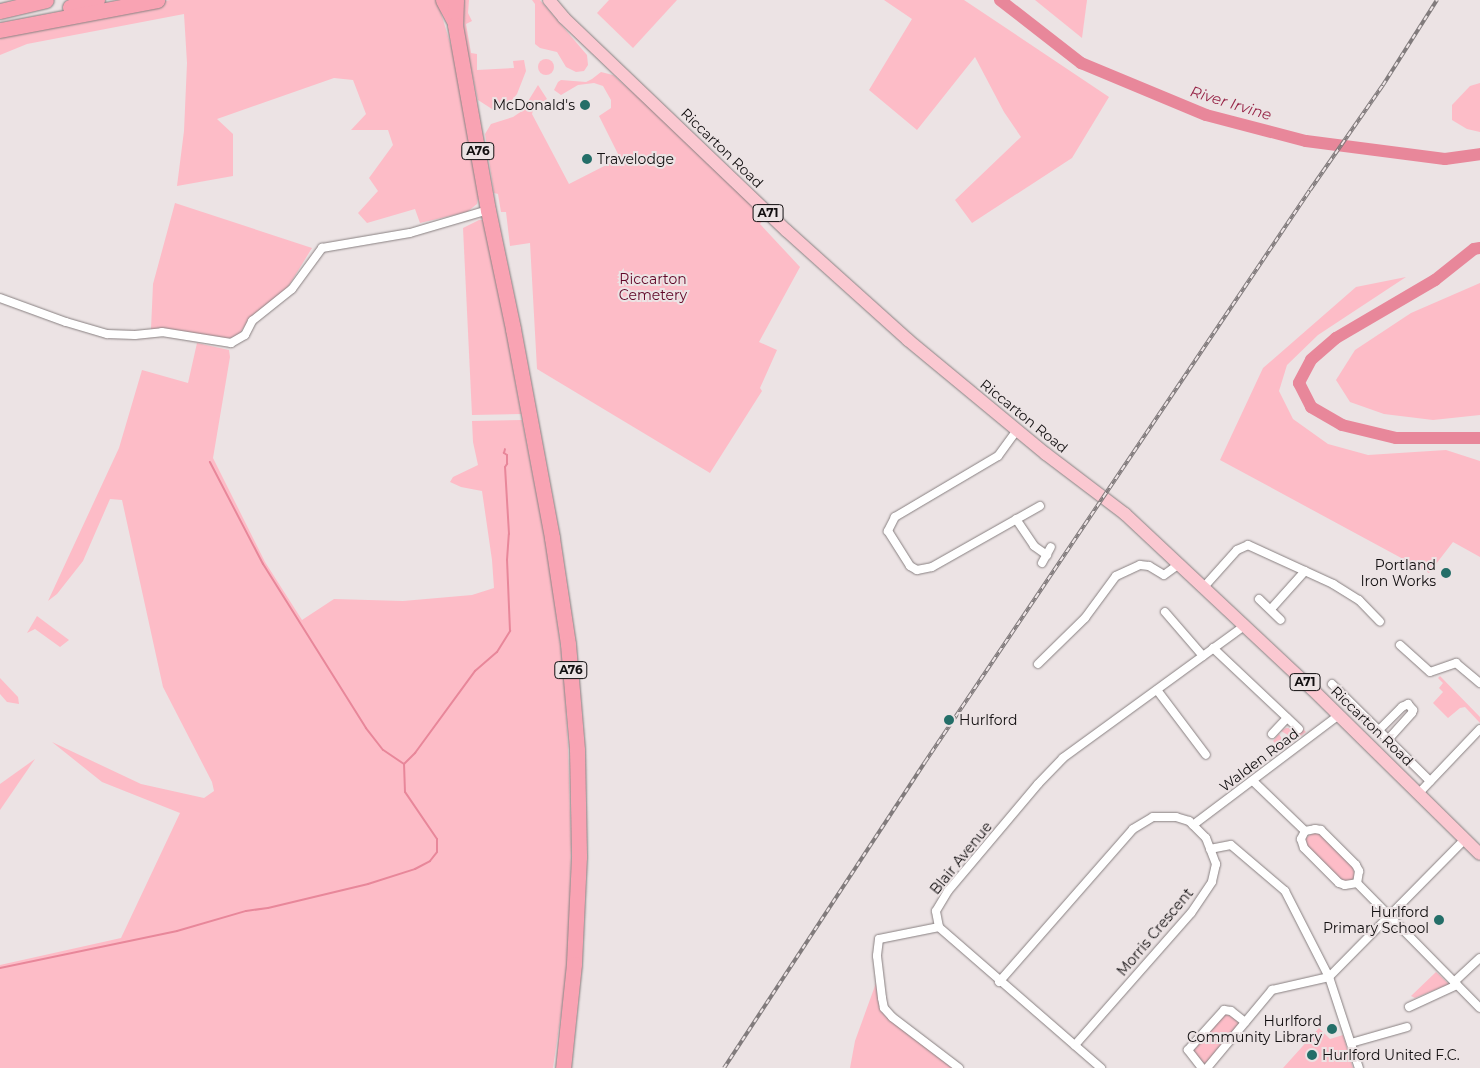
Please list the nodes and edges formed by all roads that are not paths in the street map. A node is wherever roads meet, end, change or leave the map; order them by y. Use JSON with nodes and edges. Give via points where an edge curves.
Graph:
{"nodes":[{"id":1,"x":26,"y":0,"type":"edge"},
{"id":2,"x":46,"y":0,"type":"edge"},
{"id":3,"x":98,"y":0,"type":"edge"},
{"id":4,"x":157,"y":0,"type":"edge"},
{"id":5,"x":443,"y":0,"type":"edge"},
{"id":6,"x":456,"y":0,"type":"edge"},
{"id":7,"x":549,"y":0,"type":"edge"},
{"id":8,"x":0,"y":10,"type":"edge"},
{"id":9,"x":455,"y":24,"type":"junction"},
{"id":10,"x":0,"y":25,"type":"edge"},
{"id":11,"x":0,"y":30,"type":"edge"},
{"id":12,"x":488,"y":210,"type":"junction"},
{"id":13,"x":0,"y":298,"type":"edge"},
{"id":14,"x":1017,"y":430,"type":"junction"},
{"id":15,"x":1040,"y":506,"type":"dead end"},
{"id":16,"x":1016,"y":519,"type":"junction"},
{"id":17,"x":1051,"y":547,"type":"dead end"},
{"id":18,"x":1047,"y":554,"type":"junction"},
{"id":19,"x":1042,"y":563,"type":"dead end"},
{"id":20,"x":1178,"y":565,"type":"junction"},
{"id":21,"x":1305,"y":571,"type":"junction"},
{"id":22,"x":1203,"y":588,"type":"junction"},
{"id":23,"x":1259,"y":599,"type":"dead end"},
{"id":24,"x":1271,"y":610,"type":"junction"},
{"id":25,"x":1165,"y":612,"type":"dead end"},
{"id":26,"x":1281,"y":620,"type":"dead end"},
{"id":27,"x":1380,"y":622,"type":"dead end"},
{"id":28,"x":1244,"y":626,"type":"junction"},
{"id":29,"x":1400,"y":645,"type":"dead end"},
{"id":30,"x":1214,"y":648,"type":"junction"},
{"id":31,"x":1203,"y":656,"type":"junction"},
{"id":32,"x":1038,"y":664,"type":"dead end"},
{"id":33,"x":1480,"y":683,"type":"edge"},
{"id":34,"x":1332,"y":684,"type":"dead end"},
{"id":35,"x":1157,"y":690,"type":"junction"},
{"id":36,"x":1339,"y":715,"type":"junction"},
{"id":37,"x":1286,"y":718,"type":"junction"},
{"id":38,"x":1299,"y":729,"type":"dead end"},
{"id":39,"x":1480,"y":729,"type":"edge"},
{"id":40,"x":1379,"y":730,"type":"junction"},
{"id":41,"x":1272,"y":734,"type":"dead end"},
{"id":42,"x":1388,"y":740,"type":"junction"},
{"id":43,"x":1206,"y":755,"type":"dead end"},
{"id":44,"x":1430,"y":780,"type":"junction"},
{"id":45,"x":1253,"y":781,"type":"junction"},
{"id":46,"x":1419,"y":793,"type":"junction"},
{"id":47,"x":1193,"y":825,"type":"junction"},
{"id":48,"x":1305,"y":831,"type":"junction"},
{"id":49,"x":1465,"y":839,"type":"junction"},
{"id":50,"x":1210,"y":849,"type":"junction"},
{"id":51,"x":1480,"y":854,"type":"edge"},
{"id":52,"x":1357,"y":883,"type":"junction"},
{"id":53,"x":1390,"y":916,"type":"junction"},
{"id":54,"x":939,"y":927,"type":"junction"},
{"id":55,"x":1480,"y":958,"type":"edge"},
{"id":56,"x":1329,"y":977,"type":"junction"},
{"id":57,"x":999,"y":982,"type":"junction"},
{"id":58,"x":1455,"y":983,"type":"junction"},
{"id":59,"x":1409,"y":1007,"type":"dead end"},
{"id":60,"x":1480,"y":1008,"type":"edge"},
{"id":61,"x":1245,"y":1022,"type":"junction"},
{"id":62,"x":1407,"y":1027,"type":"dead end"},
{"id":63,"x":1351,"y":1043,"type":"junction"},
{"id":64,"x":1075,"y":1045,"type":"junction"},
{"id":65,"x":563,"y":1068,"type":"edge"},
{"id":66,"x":959,"y":1068,"type":"edge"},
{"id":67,"x":1101,"y":1068,"type":"edge"},
{"id":68,"x":1202,"y":1068,"type":"edge"},
{"id":69,"x":1207,"y":1068,"type":"edge"},
{"id":70,"x":1358,"y":1068,"type":"edge"}],
"edges":[{"from":1,"to":8,"type":"highway"},
{"from":2,"to":8,"type":"highway"},
{"from":3,"to":10,"type":"highway"},
{"from":4,"to":11,"type":"highway"},
{"from":5,"to":9,"type":"highway","number":"A76"},
{"from":6,"to":9,"type":"highway","number":"A76"},
{"from":7,"to":14,"type":"main road","name":"Riccarton Road","number":"A71","via":[[564,18],[794,237],[908,340]]},
{"from":9,"to":12,"type":"highway","number":"A76"},
{"from":12,"to":13,"type":"street","via":[[410,234],[322,248],[292,289],[252,321],[246,335],[230,343],[162,332],[107,334]]},
{"from":12,"to":65,"type":"highway","number":"A76","via":[[514,329],[552,538],[565,617],[573,697],[579,804],[577,910],[574,973]]},
{"from":14,"to":16,"type":"street","via":[[998,456],[895,517],[888,531],[910,566],[917,570],[932,567]]},
{"from":14,"to":20,"type":"main road","name":"Riccarton Road","number":"A71","via":[[1125,514]]},
{"from":15,"to":16,"type":"street"},
{"from":16,"to":18,"type":"street","via":[[1034,546]]},
{"from":17,"to":18,"type":"street"},
{"from":18,"to":19,"type":"street"},
{"from":20,"to":22,"type":"main road","name":"Riccarton Road","number":"A71"},
{"from":20,"to":32,"type":"street","via":[[1164,575],[1149,566],[1140,565],[1116,576],[1085,618]]},
{"from":21,"to":22,"type":"street","via":[[1248,545],[1237,550]]},
{"from":21,"to":24,"type":"street"},
{"from":21,"to":27,"type":"street","via":[[1359,600]]},
{"from":22,"to":28,"type":"main road","name":"Riccarton Road","number":"A71"},
{"from":23,"to":24,"type":"street"},
{"from":24,"to":26,"type":"street"},
{"from":25,"to":31,"type":"street"},
{"from":28,"to":30,"type":"street","name":"Blair Avenue"},
{"from":28,"to":36,"type":"main road","name":"Riccarton Road","number":"A71"},
{"from":29,"to":33,"type":"street","via":[[1430,672],[1456,662]]},
{"from":30,"to":31,"type":"street","name":"Blair Avenue"},
{"from":30,"to":37,"type":"street"},
{"from":31,"to":35,"type":"street","name":"Blair Avenue"},
{"from":34,"to":40,"type":"street","name":"Riccarton Road"},
{"from":35,"to":43,"type":"street"},
{"from":35,"to":54,"type":"street","name":"Blair Avenue","via":[[1063,758],[1038,784],[939,902],[936,911]]},
{"from":36,"to":45,"type":"street","name":"Walden Road"},
{"from":36,"to":46,"type":"main road","name":"Riccarton Road","number":"A71"},
{"from":37,"to":38,"type":"street"},
{"from":37,"to":41,"type":"street"},
{"from":39,"to":44,"type":"street"},
{"from":40,"to":42,"type":"street","name":"Riccarton Road"},
{"from":40,"to":42,"type":"street","name":"Riccarton Road","via":[[1408,704],[1412,713]]},
{"from":42,"to":44,"type":"street","name":"Riccarton Road"},
{"from":44,"to":46,"type":"street"},
{"from":45,"to":47,"type":"street","name":"Walden Road"},
{"from":45,"to":48,"type":"street"},
{"from":46,"to":49,"type":"main road","name":"Riccarton Road","number":"A71"},
{"from":47,"to":50,"type":"street","name":"Morris Crescent","via":[[1206,838]]},
{"from":47,"to":57,"type":"street","via":[[1176,817],[1153,818],[1133,829]]},
{"from":48,"to":52,"type":"street","via":[[1321,830],[1356,865],[1359,871]]},
{"from":48,"to":52,"type":"street","via":[[1301,839],[1304,848],[1339,883]]},
{"from":49,"to":51,"type":"main road","name":"Riccarton Road","number":"A71"},
{"from":49,"to":53,"type":"street"},
{"from":50,"to":56,"type":"street","via":[[1231,846],[1285,891]]},
{"from":50,"to":64,"type":"street","name":"Morris Crescent","via":[[1216,864],[1212,882],[1191,913]]},
{"from":52,"to":53,"type":"street"},
{"from":53,"to":56,"type":"street"},
{"from":53,"to":58,"type":"street"},
{"from":54,"to":57,"type":"street"},
{"from":54,"to":66,"type":"street","via":[[879,939],[877,956],[882,998],[884,1008],[892,1017]]},
{"from":55,"to":58,"type":"street"},
{"from":56,"to":61,"type":"street","via":[[1272,990]]},
{"from":56,"to":63,"type":"street"},
{"from":57,"to":64,"type":"street"},
{"from":58,"to":59,"type":"street"},
{"from":58,"to":60,"type":"street"},
{"from":61,"to":68,"type":"street","via":[[1231,1011],[1224,1010],[1188,1050]]},
{"from":61,"to":69,"type":"street"},
{"from":62,"to":63,"type":"street"},
{"from":63,"to":70,"type":"street"},
{"from":64,"to":67,"type":"street"}]}
